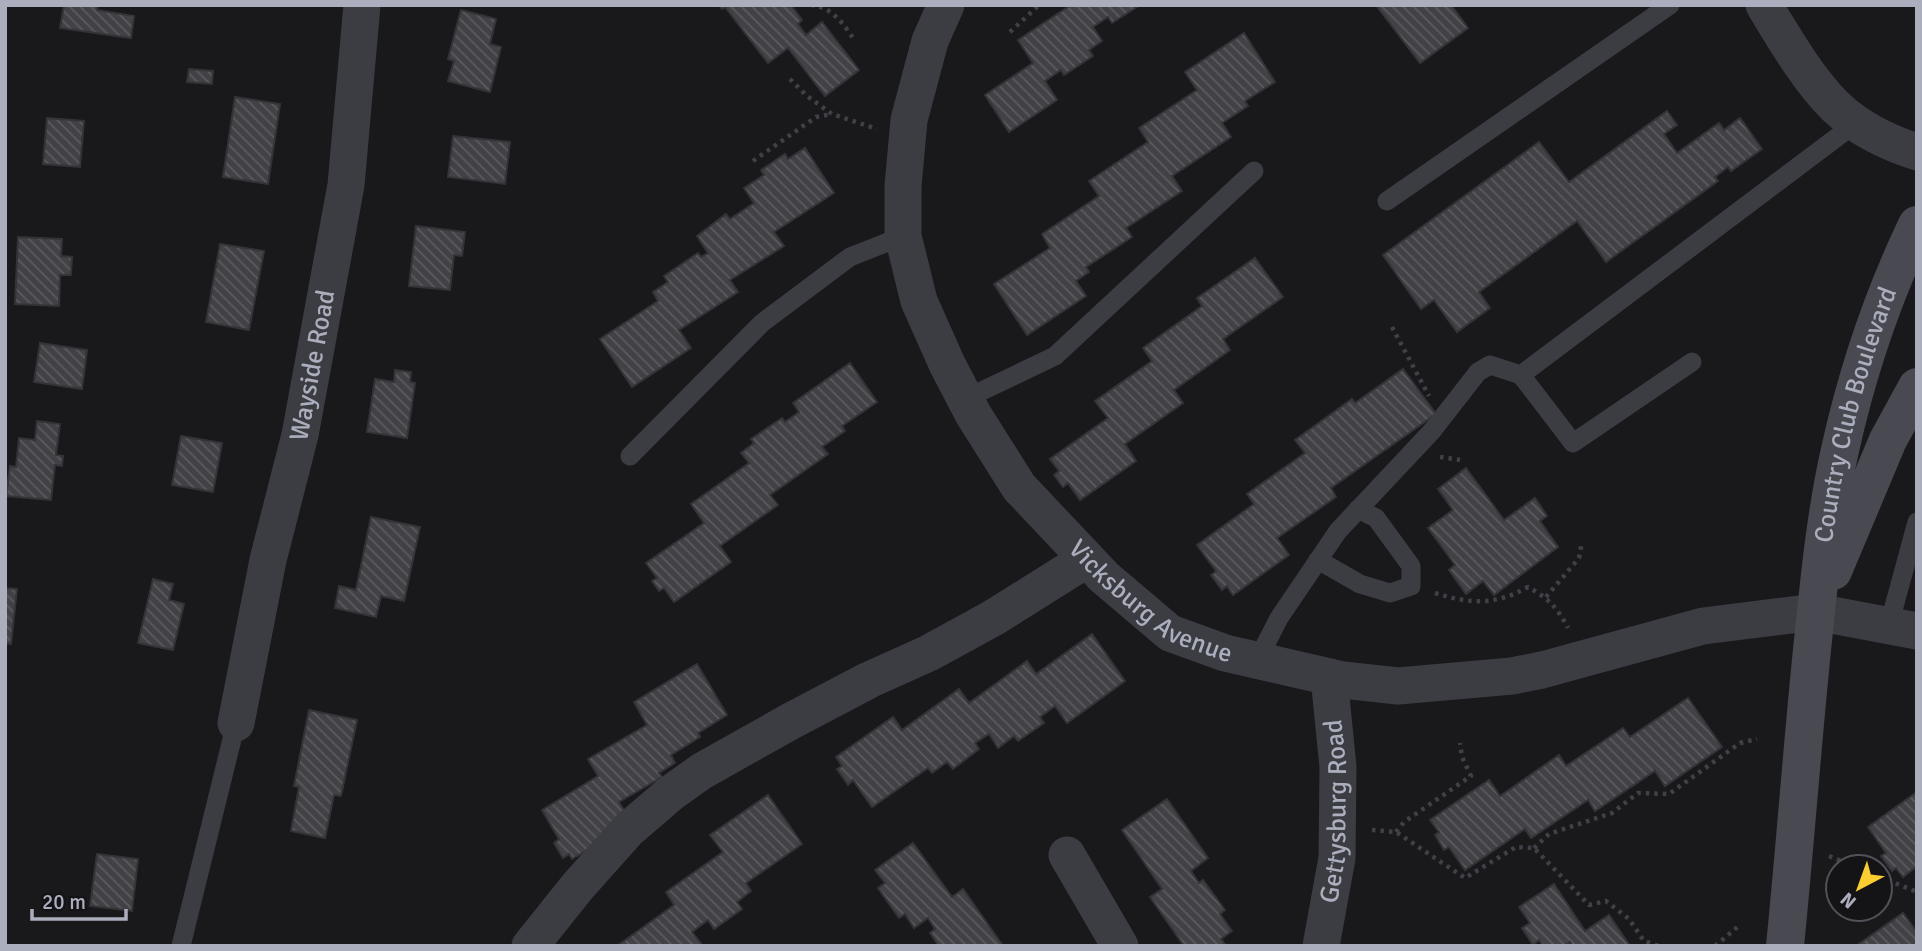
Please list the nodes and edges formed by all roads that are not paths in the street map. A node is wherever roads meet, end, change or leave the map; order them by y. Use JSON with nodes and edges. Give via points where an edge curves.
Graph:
{"nodes":[{"id":1,"x":362,"y":5,"type":"edge"},
{"id":2,"x":946,"y":5,"type":"edge"},
{"id":3,"x":1670,"y":5,"type":"edge"},
{"id":4,"x":1764,"y":5,"type":"edge"},
{"id":5,"x":1856,"y":123,"type":"junction"},
{"id":6,"x":1917,"y":152,"type":"edge"},
{"id":7,"x":1254,"y":170,"type":"dead end"},
{"id":8,"x":1387,"y":201,"type":"dead end"},
{"id":9,"x":1917,"y":225,"type":"edge"},
{"id":10,"x":904,"y":236,"type":"junction"},
{"id":11,"x":1692,"y":362,"type":"dead end"},
{"id":12,"x":1521,"y":375,"type":"junction"},
{"id":13,"x":1917,"y":387,"type":"edge"},
{"id":14,"x":965,"y":399,"type":"junction"},
{"id":15,"x":630,"y":456,"type":"dead end"},
{"id":16,"x":1358,"y":509,"type":"junction"},
{"id":17,"x":1917,"y":522,"type":"edge"},
{"id":18,"x":1087,"y":559,"type":"junction"},
{"id":19,"x":1318,"y":560,"type":"junction"},
{"id":20,"x":1816,"y":612,"type":"junction"},
{"id":21,"x":1903,"y":628,"type":"edge"},
{"id":22,"x":1257,"y":661,"type":"junction"},
{"id":23,"x":1329,"y":677,"type":"junction"},
{"id":24,"x":236,"y":723,"type":"joint"},
{"id":25,"x":1067,"y":855,"type":"dead end"},
{"id":26,"x":181,"y":946,"type":"edge"},
{"id":27,"x":530,"y":946,"type":"edge"},
{"id":28,"x":1120,"y":946,"type":"edge"},
{"id":29,"x":1321,"y":946,"type":"edge"},
{"id":30,"x":1785,"y":946,"type":"edge"}],
"edges":[{"from":1,"to":24,"type":"street","name":"Wayside Road","via":[[343,198],[300,435],[268,560]]},
{"from":2,"to":10,"type":"street","name":"Vicksburg Avenue","via":[[930,41],[909,120]]},
{"from":3,"to":8,"type":"lane"},
{"from":4,"to":5,"type":"street","via":[[1814,81]]},
{"from":5,"to":6,"type":"street"},
{"from":5,"to":12,"type":"lane"},
{"from":7,"to":14,"type":"lane","via":[[1055,356]]},
{"from":9,"to":20,"type":"street","name":"Country Club Boulevard","via":[[1881,309],[1840,450]]},
{"from":10,"to":14,"type":"street","name":"Vicksburg Avenue","via":[[919,301]]},
{"from":10,"to":15,"type":"lane","via":[[850,257],[762,323]]},
{"from":11,"to":12,"type":"lane","via":[[1573,443]]},
{"from":12,"to":16,"type":"lane","via":[[1490,365],[1478,372],[1432,431]]},
{"from":13,"to":20,"type":"street","name":"Country Club Boulevard","via":[[1888,440]]},
{"from":14,"to":18,"type":"street","name":"Vicksburg Avenue","via":[[1019,487]]},
{"from":16,"to":19,"type":"lane"},
{"from":16,"to":19,"type":"lane","via":[[1376,518],[1411,566],[1411,586],[1390,593],[1360,584]]},
{"from":17,"to":21,"type":"lane"},
{"from":18,"to":22,"type":"street","name":"Vicksburg Avenue","via":[[1170,633]]},
{"from":18,"to":27,"type":"street","via":[[993,618],[702,771],[628,830]]},
{"from":19,"to":22,"type":"lane"},
{"from":20,"to":21,"type":"street","name":"Vicksburg Avenue"},
{"from":20,"to":23,"type":"street","name":"Vicksburg Avenue","via":[[1703,626],[1512,676],[1398,686]]},
{"from":20,"to":30,"type":"street","name":"Country Club Boulevard"},
{"from":22,"to":23,"type":"street","name":"Vicksburg Avenue"},
{"from":23,"to":29,"type":"street","name":"Gettysburg Road","via":[[1338,767],[1337,858]]},
{"from":24,"to":26,"type":"lane"},
{"from":25,"to":28,"type":"street"}]}
